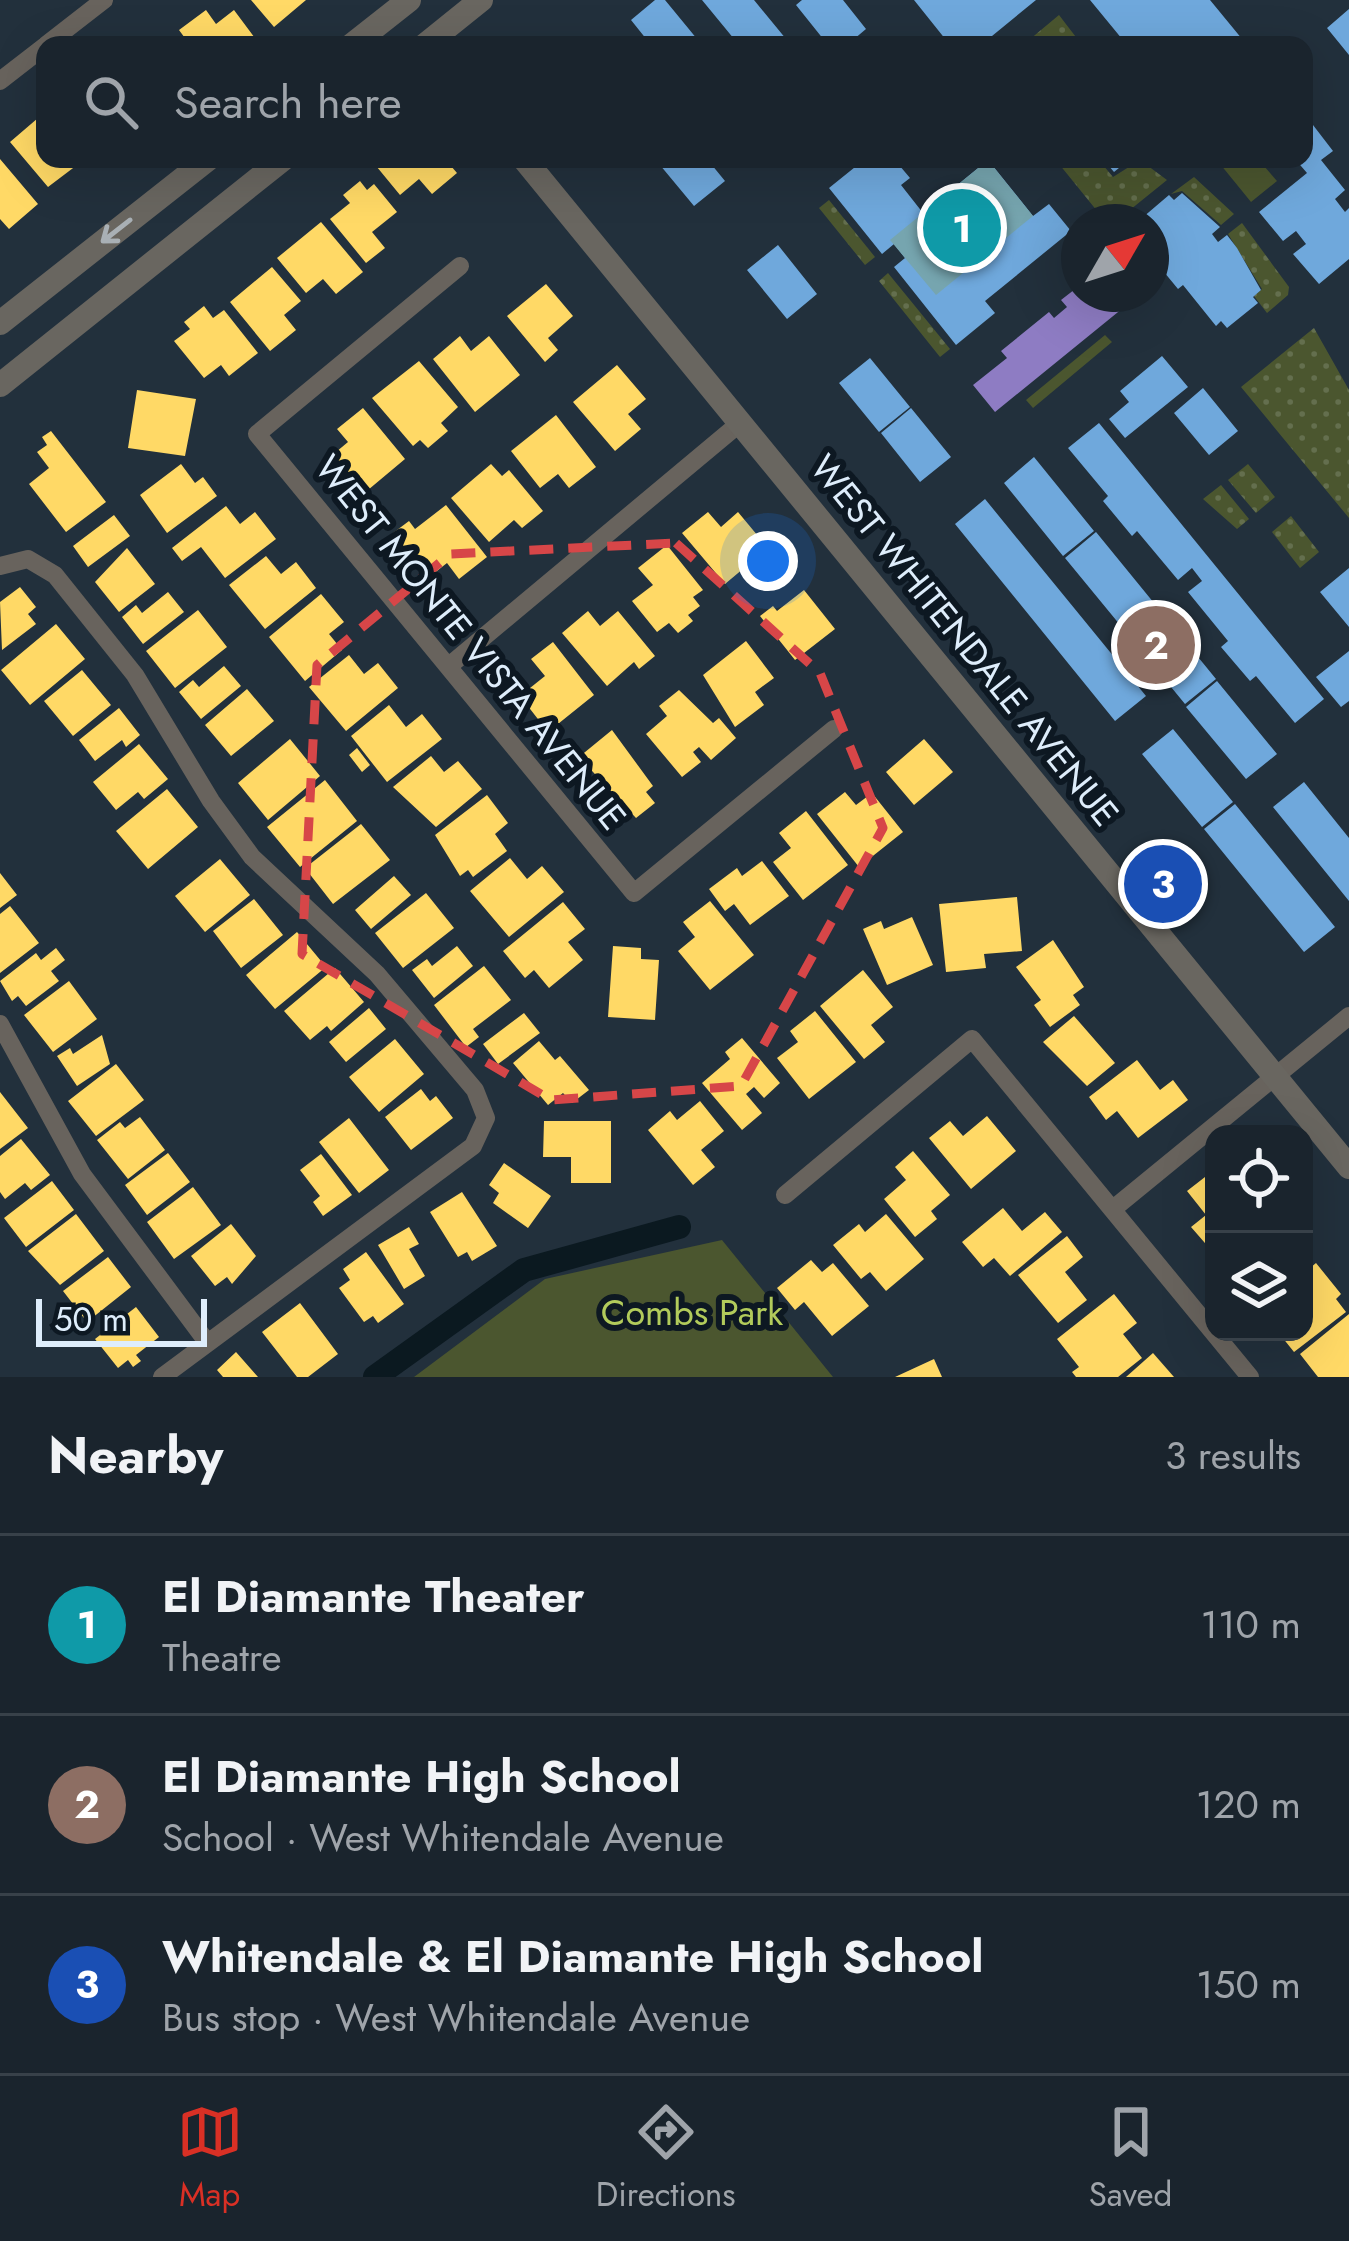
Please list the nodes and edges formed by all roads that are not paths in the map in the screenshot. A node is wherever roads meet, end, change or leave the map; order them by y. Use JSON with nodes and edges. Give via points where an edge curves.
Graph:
{"nodes":[{"id":1,"x":104,"y":0,"type":"edge"},
{"id":2,"x":481,"y":0,"type":"edge"},
{"id":3,"x":400,"y":2,"type":"edge"},
{"id":4,"x":57,"y":36,"type":"edge"},
{"id":5,"x":362,"y":36,"type":"edge"},
{"id":6,"x":422,"y":36,"type":"edge"},
{"id":7,"x":437,"y":36,"type":"edge"},
{"id":8,"x":36,"y":52,"type":"edge"},
{"id":9,"x":0,"y":81,"type":"edge"},
{"id":10,"x":197,"y":168,"type":"edge"},
{"id":11,"x":272,"y":168,"type":"edge"},
{"id":12,"x":531,"y":168,"type":"edge"},
{"id":13,"x":460,"y":266,"type":"dead end"},
{"id":14,"x":0,"y":323,"type":"edge"},
{"id":15,"x":0,"y":385,"type":"edge"},
{"id":16,"x":740,"y":422,"type":"junction"},
{"id":17,"x":0,"y":566,"type":"edge"},
{"id":18,"x":449,"y":666,"type":"junction"},
{"id":19,"x":834,"y":729,"type":"dead end"},
{"id":20,"x":1349,"y":1016,"type":"edge"},
{"id":21,"x":0,"y":1024,"type":"edge"},
{"id":22,"x":1276,"y":1077,"type":"junction"},
{"id":23,"x":1349,"y":1167,"type":"edge"},
{"id":24,"x":785,"y":1195,"type":"dead end"},
{"id":25,"x":1113,"y":1210,"type":"junction"},
{"id":26,"x":207,"y":1342,"type":"junction"},
{"id":27,"x":162,"y":1377,"type":"edge"},
{"id":28,"x":1250,"y":1377,"type":"edge"}],
"edges":[{"from":1,"to":4,"type":"street"},
{"from":2,"to":7,"type":"street"},
{"from":3,"to":5,"type":"street"},
{"from":3,"to":6,"type":"street"},
{"from":8,"to":9,"type":"street"},
{"from":10,"to":14,"type":"street","one_way":true},
{"from":11,"to":15,"type":"street"},
{"from":12,"to":16,"type":"street","name":"WEST WHITENDALE AVENUE"},
{"from":13,"to":18,"type":"street","name":"WEST MONTE VISTA AVENUE","via":[[257,434]]},
{"from":16,"to":18,"type":"street"},
{"from":16,"to":22,"type":"street","name":"WEST WHITENDALE AVENUE"},
{"from":17,"to":26,"type":"street","via":[[28,559],[55,574],[135,675],[252,856],[376,974],[484,1105],[485,1125],[468,1150]]},
{"from":18,"to":19,"type":"street","name":"WEST MONTE VISTA AVENUE","via":[[634,893]]},
{"from":20,"to":22,"type":"street"},
{"from":21,"to":26,"type":"street","via":[[82,1174]]},
{"from":22,"to":23,"type":"street","name":"WEST WHITENDALE AVENUE"},
{"from":22,"to":25,"type":"street"},
{"from":24,"to":25,"type":"street","via":[[972,1039]]},
{"from":25,"to":28,"type":"street"},
{"from":26,"to":27,"type":"street"}]}
